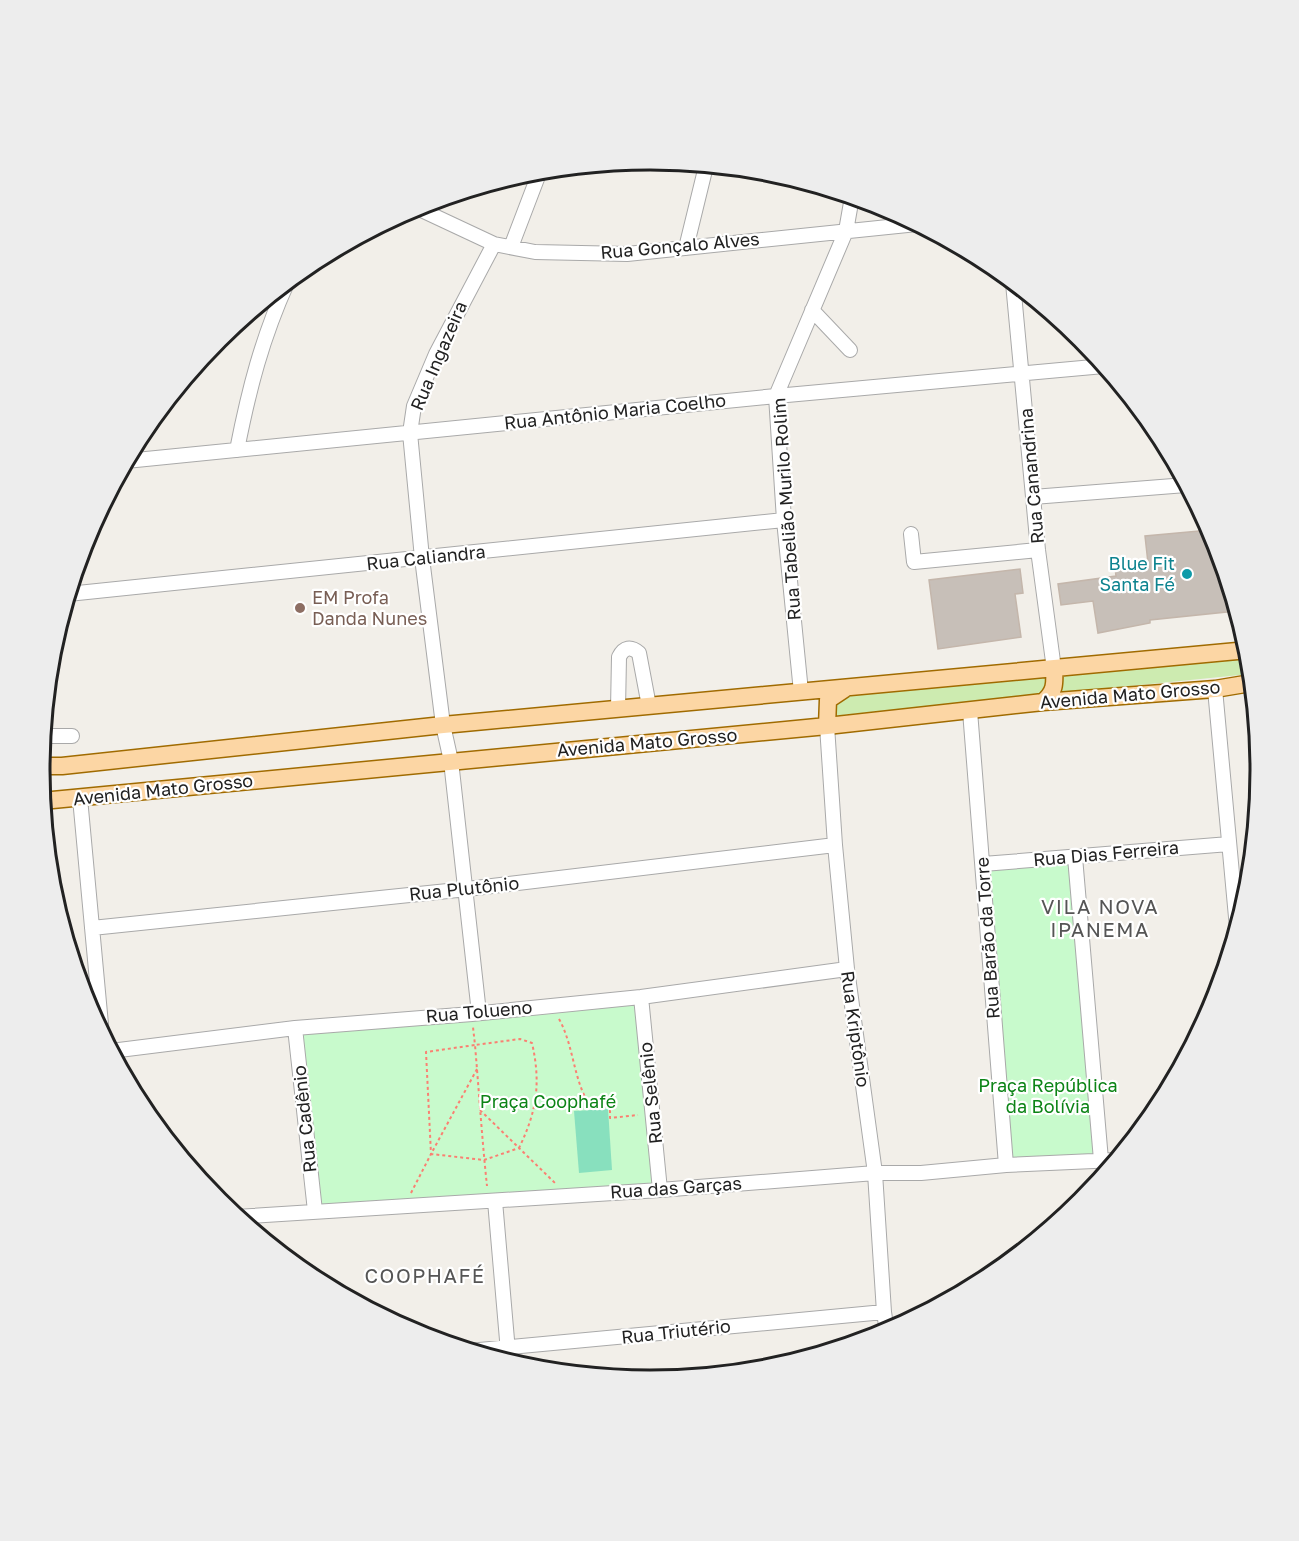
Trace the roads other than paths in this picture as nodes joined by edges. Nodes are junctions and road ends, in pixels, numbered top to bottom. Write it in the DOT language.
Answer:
graph roads {
  1 [pos="705,174"];
  2 [pos="536,181"];
  3 [pos="851,205"];
  4 [pos="428,213"];
  5 [pos="901,226"];
  6 [pos="846,231"];
  7 [pos="494,244"];
  8 [pos="511,247"];
  9 [pos="686,248"];
  10 [pos="1014,293"];
  11 [pos="281,297"];
  12 [pos="812,310"];
  13 [pos="850,350"];
  14 [pos="1094,367"];
  15 [pos="1023,375"];
  16 [pos="776,396"];
  17 [pos="410,433"];
  18 [pos="237,450"];
  19 [pos="136,460"];
  20 [pos="1178,486"];
  21 [pos="1034,497"];
  22 [pos="784,520"];
  23 [pos="911,534"];
  24 [pos="1038,550"];
  25 [pos="422,558"];
  26 [pos="77,593"];
  27 [pos="1238,651"];
  28 [pos="1054,669"];
  29 [pos="1243,684"];
  30 [pos="847,688"];
  31 [pos="1215,689"];
  32 [pos="801,692"];
  33 [pos="1043,702"];
  34 [pos="649,706"];
  35 [pos="618,709"];
  36 [pos="970,711"];
  37 [pos="443,725"];
  38 [pos="827,726"];
  39 [pos="51,736"];
  40 [pos="72,736"];
  41 [pos="451,761"];
  42 [pos="50,766"];
  43 [pos="80,798"];
  44 [pos="51,800"];
  45 [pos="1229,844"];
  46 [pos="835,845"];
  47 [pos="1075,857"];
  48 [pos="983,864"];
  49 [pos="467,889"];
  50 [pos="1235,902"];
  51 [pos="92,928"];
  52 [pos="847,969"];
  53 [pos="641,997"];
  54 [pos="100,1011"];
  55 [pos="476,1013"];
  56 [pos="295,1028"];
  57 [pos="119,1050"];
  58 [pos="1101,1160"];
  59 [pos="1106,1160"];
  60 [pos="1006,1165"];
  61 [pos="874,1173"];
  62 [pos="660,1190"];
  63 [pos="492,1201"];
  64 [pos="315,1211"];
  65 [pos="248,1216"];
  66 [pos="884,1312"];
  67 [pos="886,1322"];
  68 [pos="508,1348"];
  69 [pos="492,1349"];
  70 [pos="508,1353"];
  1 -- 9 [label="street"];
  2 -- 8 [label="street"];
  3 -- 6 [label="street, Rua Tabelião Murilo Rolim"];
  4 -- 7 [label="street, Rua Gonçalo Alves"];
  5 -- 6 [label="street, Rua Gonçalo Alves"];
  6 -- 9 [label="street, Rua Gonçalo Alves"];
  6 -- 12 [label="street, Rua Tabelião Murilo Rolim"];
  7 -- 8 [label="street, Rua Gonçalo Alves"];
  7 -- 17 [label="street, Rua Ingazeira"];
  8 -- 9 [label="street, Rua Gonçalo Alves"];
  10 -- 15 [label="street, Rua Canandrina"];
  11 -- 18 [label="street"];
  12 -- 13 [label="street"];
  12 -- 16 [label="street, Rua Tabelião Murilo Rolim"];
  14 -- 15 [label="street, Rua Antônio Maria Coelho"];
  15 -- 16 [label="street, Rua Antônio Maria Coelho"];
  15 -- 21 [label="street, Rua Canandrina"];
  16 -- 17 [label="street, Rua Antônio Maria Coelho"];
  16 -- 22 [label="street, Rua Tabelião Murilo Rolim"];
  17 -- 18 [label="street, Rua Antônio Maria Coelho"];
  17 -- 25 [label="street, Rua Ingazeira"];
  18 -- 19 [label="street, Rua Antônio Maria Coelho"];
  20 -- 21 [label="street"];
  21 -- 24 [label="street, Rua Canandrina"];
  22 -- 25 [label="street, Rua Caliandra"];
  22 -- 32 [label="street, Rua Tabelião Murilo Rolim"];
  23 -- 24 [label="street"];
  24 -- 28 [label="street, Rua Canandrina"];
  25 -- 26 [label="street, Rua Caliandra"];
  25 -- 37 [label="street, Rua Ingazeira"];
  27 -- 28 [label="main road, Avenida Mato Grosso"];
  28 -- 30 [label="main road, Avenida Mato Grosso"];
  28 -- 33 [label="main road"];
  29 -- 31 [label="main road, Avenida Mato Grosso"];
  30 -- 32 [label="main road, Avenida Mato Grosso"];
  30 -- 38 [label="main road"];
  31 -- 33 [label="main road, Avenida Mato Grosso"];
  31 -- 45 [label="street"];
  32 -- 34 [label="main road, Avenida Mato Grosso"];
  33 -- 36 [label="main road, Avenida Mato Grosso"];
  34 -- 35 [label="main road, Avenida Mato Grosso"];
  34 -- 35 [label="street"];
  35 -- 37 [label="main road, Avenida Mato Grosso"];
  36 -- 38 [label="main road, Avenida Mato Grosso"];
  36 -- 48 [label="street, Rua Barão da Torre"];
  37 -- 41 [label="street, Rua Ingazeira"];
  37 -- 42 [label="main road, Avenida Mato Grosso"];
  38 -- 41 [label="main road, Avenida Mato Grosso"];
  38 -- 46 [label="street, Rua Kriptônio"];
  39 -- 40 [label="street"];
  41 -- 43 [label="main road, Avenida Mato Grosso"];
  41 -- 49 [label="street, Rua Ingazeira"];
  43 -- 44 [label="main road, Avenida Mato Grosso"];
  43 -- 51 [label="street"];
  45 -- 47 [label="street, Rua Dias Ferreira"];
  45 -- 50 [label="street"];
  46 -- 49 [label="street, Rua Plutônio"];
  46 -- 52 [label="street, Rua Kriptônio"];
  47 -- 48 [label="street, Rua Dias Ferreira"];
  47 -- 58 [label="street"];
  48 -- 60 [label="street, Rua Barão da Torre"];
  49 -- 51 [label="street, Rua Plutônio"];
  49 -- 55 [label="street, Rua Ingazeira"];
  51 -- 54 [label="street"];
  52 -- 53 [label="street, Rua Tolueno"];
  52 -- 61 [label="street, Rua Kriptônio"];
  53 -- 55 [label="street, Rua Tolueno"];
  53 -- 62 [label="street, Rua Selênio"];
  55 -- 56 [label="street, Rua Tolueno"];
  56 -- 57 [label="street, Rua Tolueno"];
  56 -- 64 [label="street, Rua Cadênio"];
  58 -- 59 [label="street, Rua das Garças"];
  58 -- 60 [label="street, Rua das Garças"];
  60 -- 61 [label="street, Rua das Garças"];
  61 -- 62 [label="street, Rua das Garças"];
  61 -- 66 [label="street, Rua Kriptônio"];
  62 -- 63 [label="street, Rua das Garças"];
  63 -- 64 [label="street, Rua das Garças"];
  63 -- 68 [label="street"];
  64 -- 65 [label="street, Rua das Garças"];
  66 -- 67 [label="street, Rua Kriptônio"];
  66 -- 68 [label="street, Rua Triutério"];
  68 -- 69 [label="street, Rua Triutério"];
  68 -- 70 [label="street"];
}
